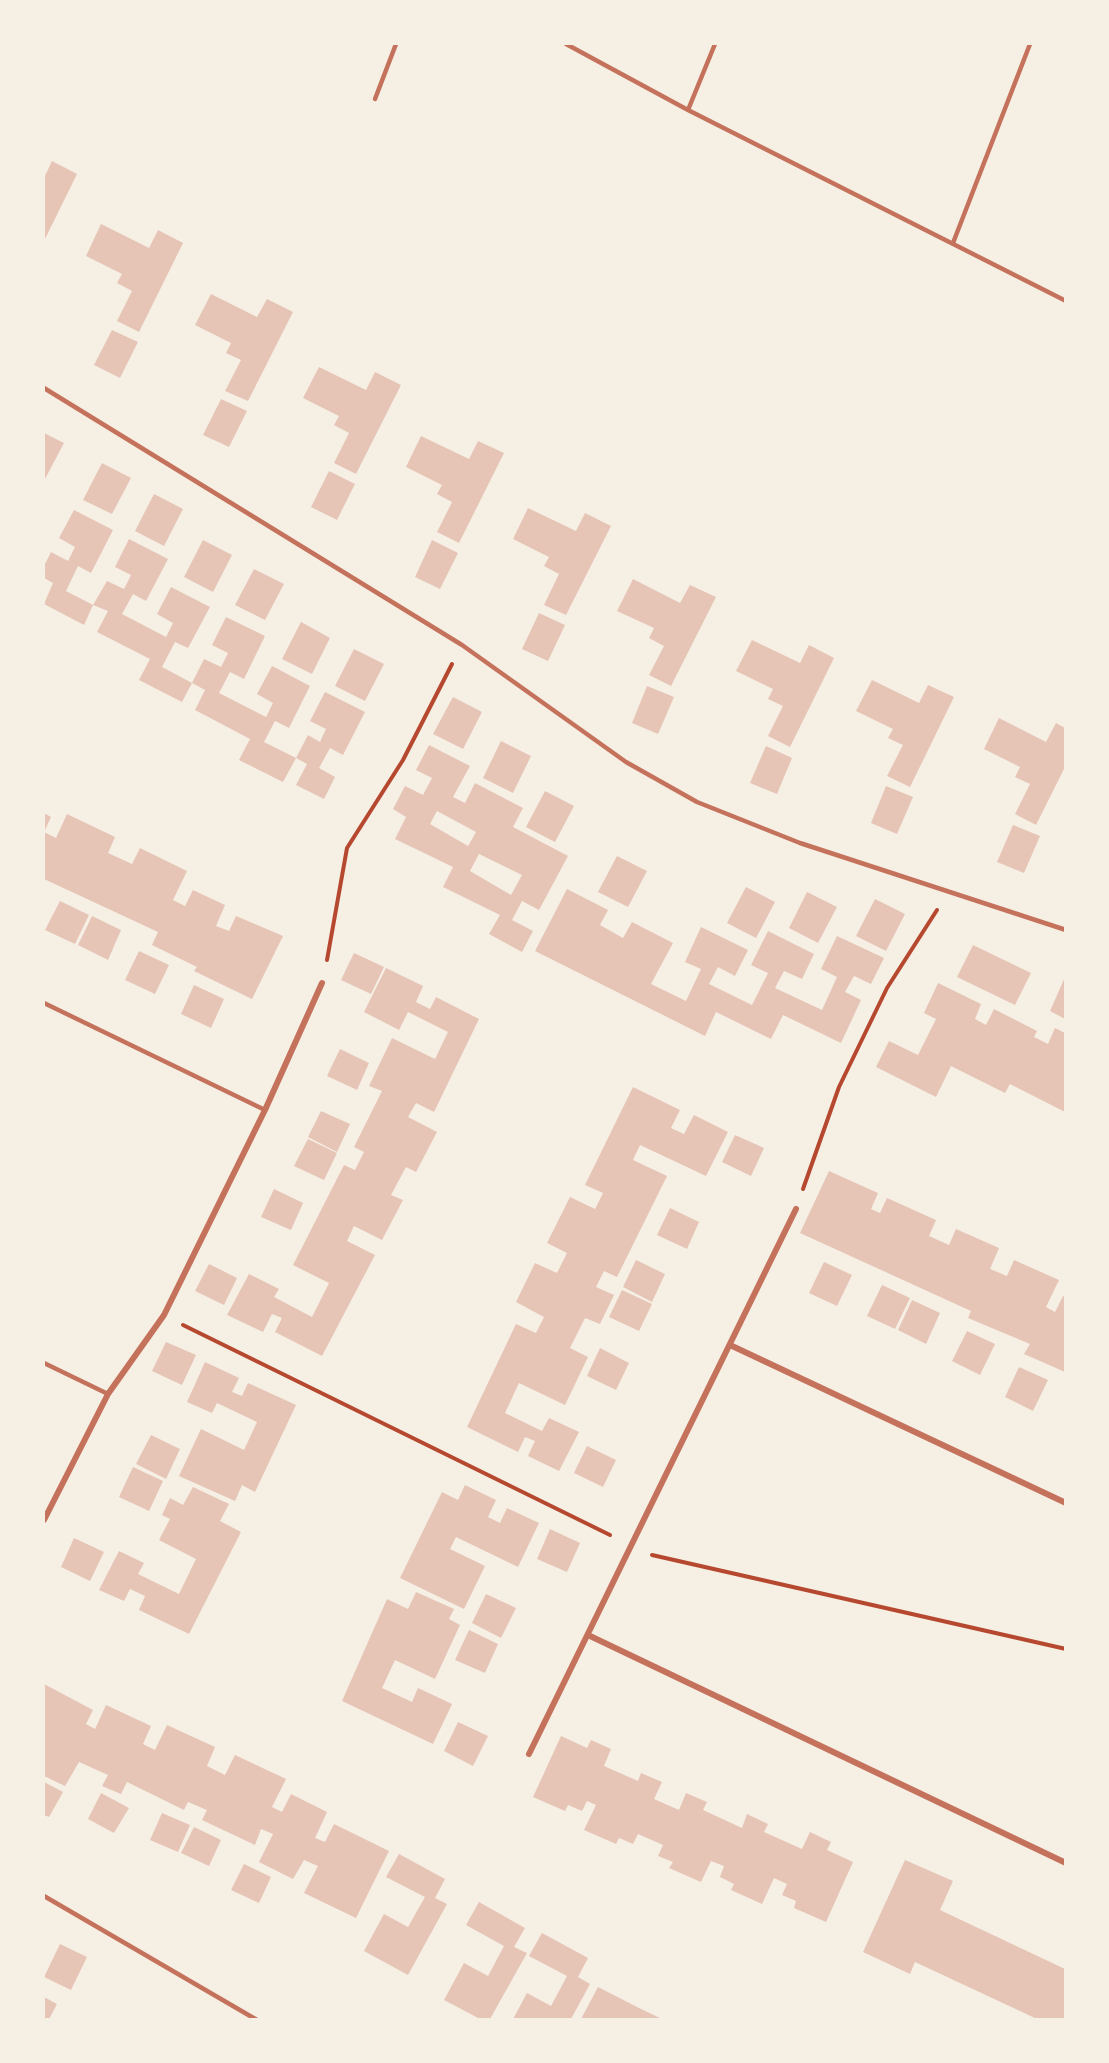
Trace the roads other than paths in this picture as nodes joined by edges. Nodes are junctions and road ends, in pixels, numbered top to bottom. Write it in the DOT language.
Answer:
graph roads {
  1 [pos="396,44"];
  2 [pos="566,44"];
  3 [pos="715,44"];
  4 [pos="1030,44"];
  5 [pos="375,99"];
  6 [pos="688,110"];
  7 [pos="952,243"];
  8 [pos="1065,301"];
  9 [pos="44,388"];
  10 [pos="1065,930"];
  11 [pos="322,983"];
  12 [pos="44,1003"];
  13 [pos="265,1110"];
  14 [pos="796,1209"];
  15 [pos="730,1345"];
  16 [pos="44,1363"];
  17 [pos="108,1394"];
  18 [pos="1065,1503"];
  19 [pos="44,1520"];
  20 [pos="588,1635"];
  21 [pos="530,1754"];
  22 [pos="1065,1863"];
  23 [pos="44,1896"];
  24 [pos="257,2019"];
  1 -- 5 [label="lane"];
  2 -- 6 [label="lane"];
  3 -- 6 [label="lane"];
  4 -- 7 [label="lane"];
  6 -- 7 [label="lane"];
  7 -- 8 [label="lane"];
  9 -- 10 [label="lane"];
  11 -- 13 [label="street"];
  12 -- 13 [label="lane"];
  13 -- 17 [label="street"];
  14 -- 15 [label="street"];
  15 -- 18 [label="street"];
  15 -- 20 [label="street"];
  16 -- 17 [label="lane"];
  17 -- 19 [label="street"];
  20 -- 21 [label="street"];
  20 -- 22 [label="street"];
  23 -- 24 [label="lane"];
}
